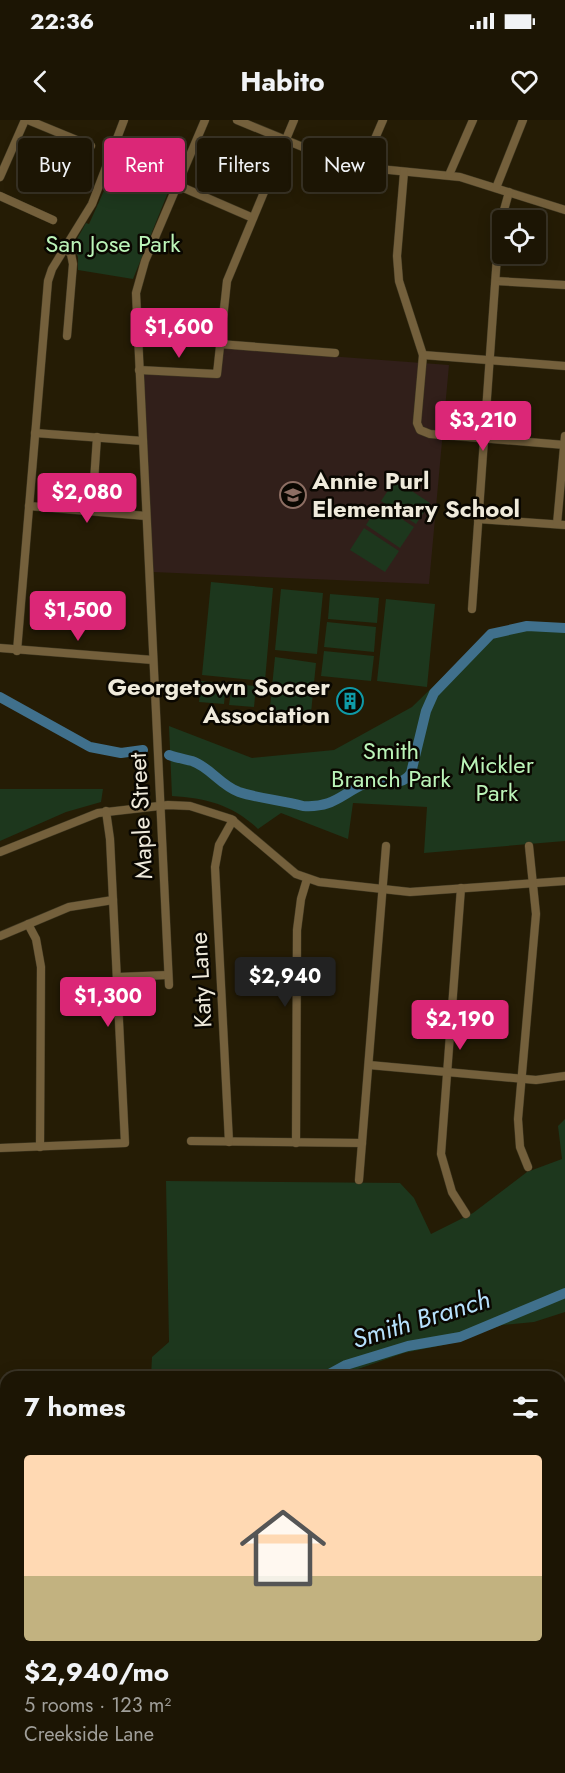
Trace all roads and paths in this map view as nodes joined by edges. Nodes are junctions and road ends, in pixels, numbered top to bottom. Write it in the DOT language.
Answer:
graph roads {
  1 [pos="26,120"];
  2 [pos="124,120"];
  3 [pos="205,120"];
  4 [pos="237,120"];
  5 [pos="294,120"];
  6 [pos="383,120"];
  7 [pos="473,120"];
  8 [pos="524,120"];
  9 [pos="72,138"];
  10 [pos="280,138"];
  11 [pos="286,138"];
  12 [pos="375,138"];
  13 [pos="185,166"];
  14 [pos="386,171"];
  15 [pos="404,172"];
  16 [pos="449,175"];
  17 [pos="0,177"];
  18 [pos="185,188"];
  19 [pos="496,188"];
  20 [pos="174,192"];
  21 [pos="264,192"];
  22 [pos="509,192"];
  23 [pos="0,196"];
  24 [pos="565,210"];
  25 [pos="253,218"];
  26 [pos="53,220"];
  27 [pos="65,248"];
  28 [pos="496,281"];
  29 [pos="565,285"];
  30 [pos="67,336"];
  31 [pos="219,344"];
  32 [pos="334,353"];
  33 [pos="423,355"];
  34 [pos="490,360"];
  35 [pos="565,366"];
  36 [pos="139,370"];
  37 [pos="35,433"];
  38 [pos="565,436"];
  39 [pos="97,437"];
  40 [pos="484,439"];
  41 [pos="143,441"];
  42 [pos="565,445"];
  43 [pos="29,506"];
  44 [pos="92,512"];
  45 [pos="146,516"];
  46 [pos="478,519"];
  47 [pos="561,525"];
  48 [pos="472,609"];
  49 [pos="0,648"];
  50 [pos="17,651"];
  51 [pos="153,660"];
  52 [pos="159,806"];
  53 [pos="106,811"];
  54 [pos="233,820"];
  55 [pos="386,846"];
  56 [pos="529,846"];
  57 [pos="0,852"];
  58 [pos="307,879"];
  59 [pos="565,881"];
  60 [pos="533,884"];
  61 [pos="460,888"];
  62 [pos="383,890"];
  63 [pos="113,900"];
  64 [pos="28,924"];
  65 [pos="0,936"];
  66 [pos="168,975"];
  67 [pos="118,977"];
  68 [pos="169,985"];
  69 [pos="369,1065"];
  70 [pos="446,1071"];
  71 [pos="565,1076"];
  72 [pos="523,1079"];
  73 [pos="191,1142"];
  74 [pos="229,1142"];
  75 [pos="296,1143"];
  76 [pos="362,1143"];
  77 [pos="40,1147"];
  78 [pos="0,1148"];
  79 [pos="528,1167"];
  80 [pos="359,1180"];
  81 [pos="466,1214"];
  1 -- 9 [label="street"];
  1 -- 17 [label="street"];
  2 -- 27 [label="street"];
  3 -- 13 [label="street, Maple Street"];
  4 -- 10 [label="street"];
  5 -- 11 [label="street"];
  6 -- 12 [label="street"];
  7 -- 16 [label="street"];
  8 -- 19 [label="street"];
  14 -- 15 [label="street"];
  15 -- 16 [label="street"];
  15 -- 33 [label="street"];
  16 -- 19 [label="street"];
  18 -- 25 [label="street"];
  19 -- 22 [label="street"];
  20 -- 36 [label="street, Maple Street"];
  21 -- 25 [label="street"];
  22 -- 24 [label="street"];
  22 -- 28 [label="street"];
  23 -- 26 [label="street"];
  25 -- 31 [label="street"];
  27 -- 30 [label="street"];
  27 -- 37 [label="street"];
  28 -- 29 [label="street"];
  28 -- 34 [label="street"];
  31 -- 32 [label="street"];
  31 -- 36 [label="street"];
  33 -- 34 [label="street"];
  33 -- 40 [label="street"];
  34 -- 35 [label="street"];
  34 -- 40 [label="street"];
  36 -- 41 [label="street, Maple Street"];
  37 -- 39 [label="street"];
  37 -- 43 [label="street"];
  38 -- 42 [label="street"];
  39 -- 41 [label="street"];
  39 -- 44 [label="street"];
  40 -- 42 [label="street"];
  40 -- 46 [label="street"];
  41 -- 45 [label="street, Maple Street"];
  42 -- 47 [label="street"];
  43 -- 44 [label="street"];
  43 -- 50 [label="street"];
  44 -- 45 [label="street"];
  45 -- 51 [label="street, Maple Street"];
  46 -- 47 [label="street"];
  46 -- 48 [label="street"];
  49 -- 50 [label="street"];
  50 -- 51 [label="street"];
  51 -- 52 [label="street, Maple Street"];
  52 -- 53 [label="street"];
  52 -- 54 [label="street"];
  52 -- 66 [label="street, Maple Street"];
  53 -- 57 [label="street"];
  53 -- 63 [label="street"];
  54 -- 58 [label="street"];
  54 -- 74 [label="street, Katy Lane"];
  55 -- 62 [label="street"];
  56 -- 60 [label="street"];
  58 -- 62 [label="street"];
  58 -- 75 [label="street"];
  59 -- 60 [label="street"];
  60 -- 61 [label="street"];
  60 -- 72 [label="street"];
  61 -- 62 [label="street"];
  61 -- 70 [label="street"];
  62 -- 69 [label="street"];
  63 -- 64 [label="street"];
  63 -- 67 [label="street"];
  64 -- 65 [label="street"];
  64 -- 77 [label="street"];
  66 -- 67 [label="street"];
  66 -- 68 [label="street, Maple Street"];
  67 -- 77 [label="street"];
  69 -- 70 [label="street"];
  69 -- 76 [label="street"];
  70 -- 72 [label="street"];
  70 -- 81 [label="street"];
  71 -- 72 [label="street"];
  72 -- 79 [label="street"];
  73 -- 74 [label="street"];
  74 -- 75 [label="street"];
  75 -- 76 [label="street"];
  76 -- 80 [label="street"];
  77 -- 78 [label="street"];
}
